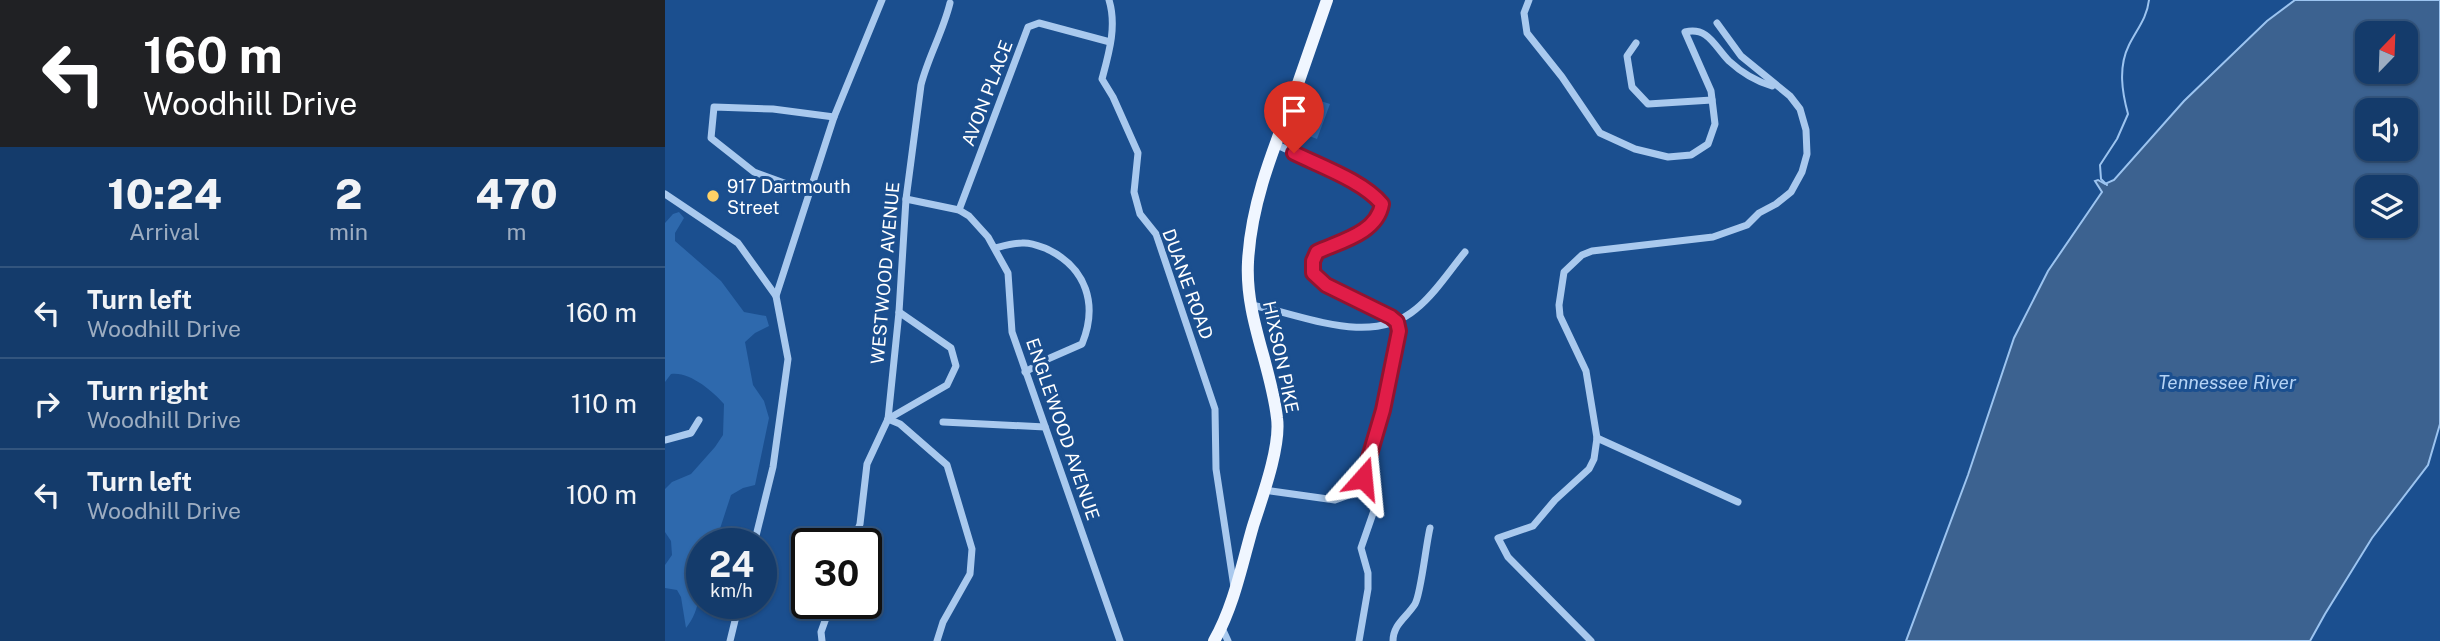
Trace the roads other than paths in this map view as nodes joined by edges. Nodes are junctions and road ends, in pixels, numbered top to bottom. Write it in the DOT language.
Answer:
graph roads {
  1 [pos="882,0"];
  2 [pos="1108,0"];
  3 [pos="1327,0"];
  4 [pos="1529,0"];
  5 [pos="950,3"];
  6 [pos="1717,23"];
  7 [pos="1110,42"];
  8 [pos="1636,43"];
  9 [pos="1779,88"];
  10 [pos="1712,100"];
  11 [pos="835,117"];
  12 [pos="1275,144"];
  13 [pos="809,192"];
  14 [pos="665,194"];
  15 [pos="907,199"];
  16 [pos="959,210"];
  17 [pos="995,248"];
  18 [pos="1465,251"];
  19 [pos="776,296"];
  20 [pos="1250,305"];
  21 [pos="899,312"];
  22 [pos="1397,322"];
  23 [pos="1025,372"];
  24 [pos="888,419"];
  25 [pos="699,420"];
  26 [pos="943,422"];
  27 [pos="1045,427"];
  28 [pos="1597,438"];
  29 [pos="665,440"];
  30 [pos="1363,478"];
  31 [pos="1264,490"];
  32 [pos="1738,502"];
  33 [pos="758,528"];
  34 [pos="858,528"];
  35 [pos="1430,528"];
  36 [pos="1234,590"];
  37 [pos="735,619"];
  38 [pos="826,619"];
  39 [pos="1222,628"];
  40 [pos="730,641"];
  41 [pos="822,641"];
  42 [pos="937,641"];
  43 [pos="1120,641"];
  44 [pos="1214,641"];
  45 [pos="1228,641"];
  46 [pos="1359,641"];
  47 [pos="1393,641"];
  48 [pos="1591,641"];
  1 -- 11 [label="street"];
  2 -- 7 [label="street, DUANE ROAD"];
  3 -- 12 [label="main road, HIXSON PIKE"];
  4 -- 10 [label="street"];
  5 -- 15 [label="street, WESTWOOD AVENUE"];
  6 -- 9 [label="street"];
  7 -- 16 [label="street, AVON PLACE"];
  7 -- 36 [label="street, DUANE ROAD"];
  8 -- 10 [label="street"];
  9 -- 10 [label="street"];
  9 -- 28 [label="street"];
  11 -- 13 [label="street"];
  11 -- 13 [label="street"];
  12 -- 20 [label="main road, HIXSON PIKE"];
  12 -- 22 [label="street"];
  13 -- 19 [label="street"];
  14 -- 19 [label="street"];
  15 -- 16 [label="street"];
  15 -- 21 [label="street, WESTWOOD AVENUE"];
  16 -- 17 [label="street, ENGLEWOOD AVENUE"];
  17 -- 23 [label="street, ENGLEWOOD AVENUE"];
  17 -- 23 [label="street"];
  18 -- 22 [label="street"];
  19 -- 33 [label="street"];
  20 -- 22 [label="street"];
  20 -- 31 [label="main road, HIXSON PIKE"];
  21 -- 24 [label="street, WESTWOOD AVENUE"];
  21 -- 24 [label="street"];
  22 -- 30 [label="street"];
  23 -- 27 [label="street, ENGLEWOOD AVENUE"];
  24 -- 34 [label="street, WESTWOOD AVENUE"];
  24 -- 42 [label="street"];
  25 -- 29 [label="street"];
  26 -- 27 [label="street"];
  27 -- 43 [label="street, ENGLEWOOD AVENUE"];
  28 -- 32 [label="street"];
  28 -- 48 [label="street"];
  30 -- 31 [label="street"];
  30 -- 46 [label="street"];
  31 -- 36 [label="main road, HIXSON PIKE"];
  35 -- 47 [label="street"];
  36 -- 39 [label="main road, HIXSON PIKE"];
  37 -- 40 [label="street"];
  38 -- 41 [label="street"];
  39 -- 44 [label="main road, HIXSON PIKE"];
  39 -- 45 [label="street"];
}
